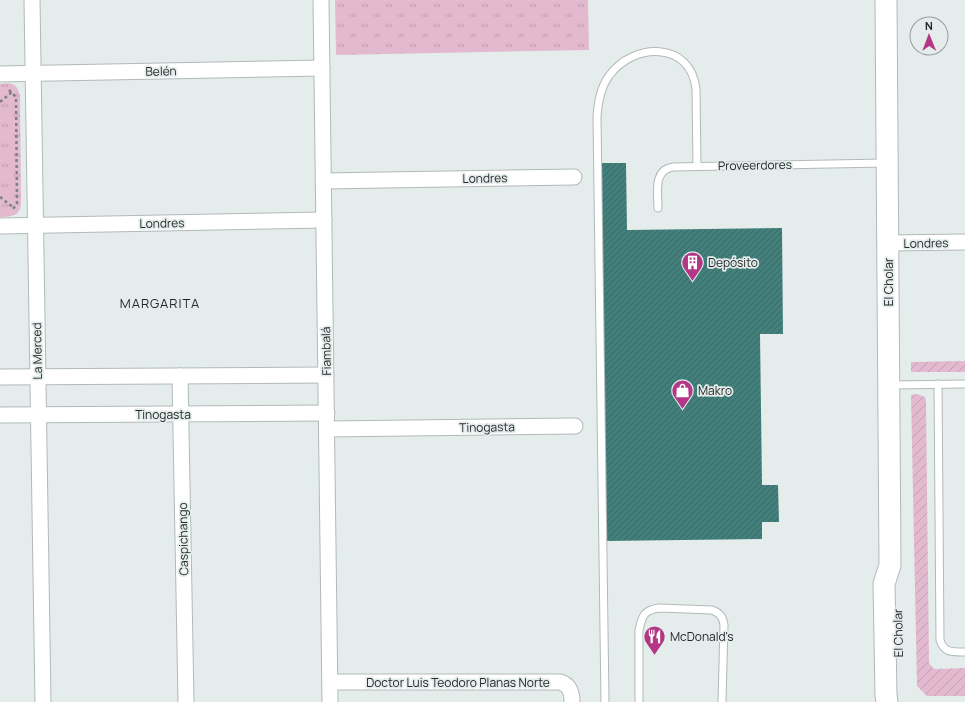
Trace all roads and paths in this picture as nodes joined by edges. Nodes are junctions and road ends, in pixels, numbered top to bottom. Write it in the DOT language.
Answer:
graph roads {
  1 [pos="32,0"];
  2 [pos="321,0"];
  3 [pos="886,0"];
  4 [pos="322,68"];
  5 [pos="33,73"];
  6 [pos="0,74"];
  7 [pos="4,89"];
  8 [pos="12,92"];
  9 [pos="0,102"];
  10 [pos="887,162"];
  11 [pos="697,166"];
  12 [pos="574,177"];
  13 [pos="323,181"];
  14 [pos="0,197"];
  15 [pos="14,208"];
  16 [pos="658,208"];
  17 [pos="6,211"];
  18 [pos="324,220"];
  19 [pos="35,225"];
  20 [pos="0,226"];
  21 [pos="965,242"];
  22 [pos="888,243"];
  23 [pos="326,375"];
  24 [pos="180,376"];
  25 [pos="38,377"];
  26 [pos="0,378"];
  27 [pos="938,384"];
  28 [pos="965,384"];
  29 [pos="888,385"];
  30 [pos="327,413"];
  31 [pos="181,414"];
  32 [pos="0,415"];
  33 [pos="38,415"];
  34 [pos="575,426"];
  35 [pos="327,430"];
  36 [pos="890,565"];
  37 [pos="965,652"];
  38 [pos="330,682"];
  39 [pos="43,702"];
  40 [pos="186,702"];
  41 [pos="330,702"];
  42 [pos="572,702"];
  43 [pos="605,702"];
  44 [pos="639,702"];
  45 [pos="722,702"];
  46 [pos="887,702"];
  47 [pos="898,702"];
  1 -- 5 [label="street, La Merced"];
  2 -- 4 [label="street, Fiambalá"];
  3 -- 10 [label="main road, El Cholar"];
  4 -- 5 [label="street, Belén"];
  4 -- 13 [label="street, Fiambalá"];
  5 -- 6 [label="street, Belén"];
  5 -- 19 [label="street, La Merced"];
  7 -- 8 [label="path"];
  8 -- 9 [label="path"];
  8 -- 15 [label="path"];
  10 -- 11 [label="lane, Proveerdores"];
  10 -- 22 [label="main road, El Cholar"];
  11 -- 16 [label="lane, Proveerdores"];
  11 -- 43 [label="lane"];
  12 -- 13 [label="street, Londres"];
  13 -- 18 [label="street, Fiambalá"];
  14 -- 15 [label="path"];
  15 -- 17 [label="path"];
  18 -- 19 [label="street, Londres"];
  18 -- 23 [label="street, Fiambalá"];
  19 -- 20 [label="street, Londres"];
  19 -- 25 [label="street, La Merced"];
  21 -- 22 [label="street, Londres"];
  22 -- 29 [label="main road, El Cholar"];
  23 -- 24 [label="street"];
  23 -- 30 [label="street, Fiambalá"];
  24 -- 25 [label="street"];
  24 -- 31 [label="street, Caspichango"];
  25 -- 26 [label="street"];
  25 -- 33 [label="street, La Merced"];
  27 -- 28 [label="lane"];
  27 -- 29 [label="lane"];
  27 -- 37 [label="lane"];
  29 -- 36 [label="main road, El Cholar"];
  30 -- 31 [label="street, Tinogasta"];
  30 -- 35 [label="street, Fiambalá"];
  31 -- 33 [label="street, Tinogasta"];
  31 -- 40 [label="street, Caspichango"];
  32 -- 33 [label="street, Tinogasta"];
  33 -- 39 [label="street, La Merced"];
  34 -- 35 [label="street, Tinogasta"];
  35 -- 38 [label="street, Fiambalá"];
  36 -- 46 [label="main road, El Cholar"];
  36 -- 47 [label="main road, El Cholar"];
  38 -- 41 [label="street, Fiambalá"];
  38 -- 42 [label="street, Doctor Luis Teodoro Planas Norte"];
  44 -- 45 [label="lane"];
}
